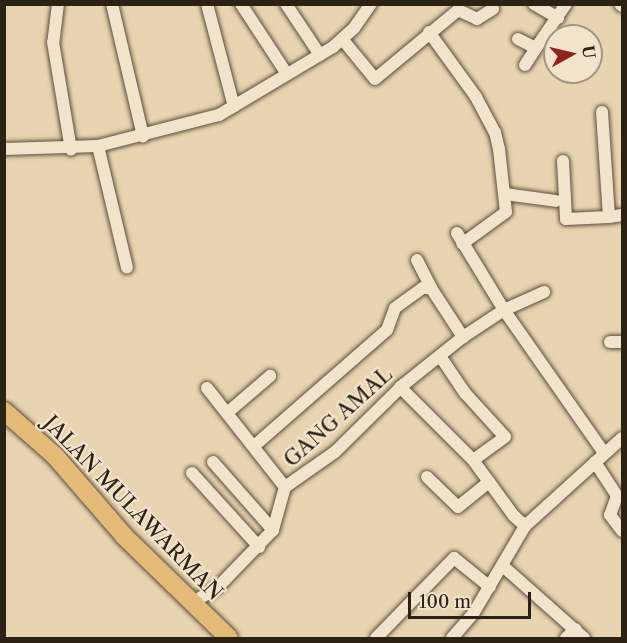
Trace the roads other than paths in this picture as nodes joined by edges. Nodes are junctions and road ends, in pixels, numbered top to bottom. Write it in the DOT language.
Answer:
graph roads {
  1 [pos="58,4"];
  2 [pos="112,4"];
  3 [pos="207,4"];
  4 [pos="241,4"];
  5 [pos="286,4"];
  6 [pos="371,4"];
  7 [pos="534,4"];
  8 [pos="566,4"];
  9 [pos="493,9"];
  10 [pos="558,18"];
  11 [pos="429,32"];
  12 [pos="518,39"];
  13 [pos="342,40"];
  14 [pos="536,48"];
  15 [pos="320,55"];
  16 [pos="525,65"];
  17 [pos="287,74"];
  18 [pos="234,107"];
  19 [pos="602,112"];
  20 [pos="143,136"];
  21 [pos="98,146"];
  22 [pos="4,149"];
  23 [pos="71,149"];
  24 [pos="563,161"];
  25 [pos="505,195"];
  26 [pos="556,201"];
  27 [pos="622,215"];
  28 [pos="609,217"];
  29 [pos="417,260"];
  30 [pos="127,268"];
  31 [pos="431,288"];
  32 [pos="544,292"];
  33 [pos="504,310"];
  34 [pos="463,337"];
  35 [pos="440,356"];
  36 [pos="270,376"];
  37 [pos="400,387"];
  38 [pos="207,388"];
  39 [pos="4,411"];
  40 [pos="227,413"];
  41 [pos="622,438"];
  42 [pos="254,446"];
  43 [pos="599,458"];
  44 [pos="473,460"];
  45 [pos="213,462"];
  46 [pos="192,473"];
  47 [pos="426,477"];
  48 [pos="489,482"];
  49 [pos="285,487"];
  50 [pos="525,526"];
  51 [pos="273,530"];
  52 [pos="622,531"];
  53 [pos="259,547"];
  54 [pos="504,567"];
  55 [pos="168,570"];
  56 [pos="490,587"];
  57 [pos="200,598"];
  58 [pos="213,621"];
  59 [pos="580,634"];
  60 [pos="229,639"];
  61 [pos="376,639"];
  62 [pos="452,639"];
  63 [pos="566,639"];
  1 -- 23 [label="street"];
  2 -- 20 [label="street"];
  3 -- 18 [label="street"];
  4 -- 17 [label="street"];
  5 -- 15 [label="street"];
  6 -- 13 [label="street"];
  7 -- 10 [label="street"];
  8 -- 10 [label="street"];
  9 -- 11 [label="street"];
  10 -- 14 [label="street"];
  11 -- 13 [label="street"];
  11 -- 25 [label="street"];
  12 -- 14 [label="street"];
  13 -- 15 [label="street"];
  14 -- 16 [label="street"];
  15 -- 17 [label="street"];
  17 -- 18 [label="street"];
  18 -- 20 [label="street"];
  19 -- 28 [label="street"];
  20 -- 21 [label="street"];
  21 -- 23 [label="street"];
  21 -- 30 [label="street"];
  22 -- 23 [label="street"];
  24 -- 28 [label="street"];
  25 -- 26 [label="street"];
  25 -- 33 [label="street"];
  27 -- 28 [label="street"];
  29 -- 31 [label="street"];
  31 -- 34 [label="street"];
  31 -- 42 [label="street"];
  32 -- 33 [label="street, GANG AMAL"];
  33 -- 34 [label="street, GANG AMAL"];
  33 -- 43 [label="street"];
  34 -- 35 [label="street, GANG AMAL"];
  35 -- 37 [label="street, GANG AMAL"];
  35 -- 44 [label="street"];
  36 -- 40 [label="street"];
  37 -- 44 [label="street"];
  37 -- 49 [label="street, GANG AMAL"];
  38 -- 40 [label="street"];
  39 -- 55 [label="highway, JALAN MULAWARMAN"];
  40 -- 42 [label="street"];
  41 -- 43 [label="street"];
  42 -- 49 [label="street"];
  43 -- 50 [label="street"];
  43 -- 52 [label="street"];
  44 -- 48 [label="street"];
  45 -- 51 [label="street"];
  46 -- 53 [label="street"];
  47 -- 48 [label="street"];
  48 -- 50 [label="street"];
  49 -- 51 [label="street, GANG AMAL"];
  50 -- 54 [label="street"];
  51 -- 53 [label="street, GANG AMAL"];
  53 -- 57 [label="street, GANG AMAL"];
  54 -- 56 [label="street"];
  54 -- 59 [label="street"];
  55 -- 57 [label="highway"];
  55 -- 58 [label="highway, JALAN MULAWARMAN"];
  56 -- 61 [label="street"];
  56 -- 62 [label="street"];
  57 -- 58 [label="highway"];
  58 -- 60 [label="highway, JALAN MULAWARMAN"];
  59 -- 63 [label="street"];
}
